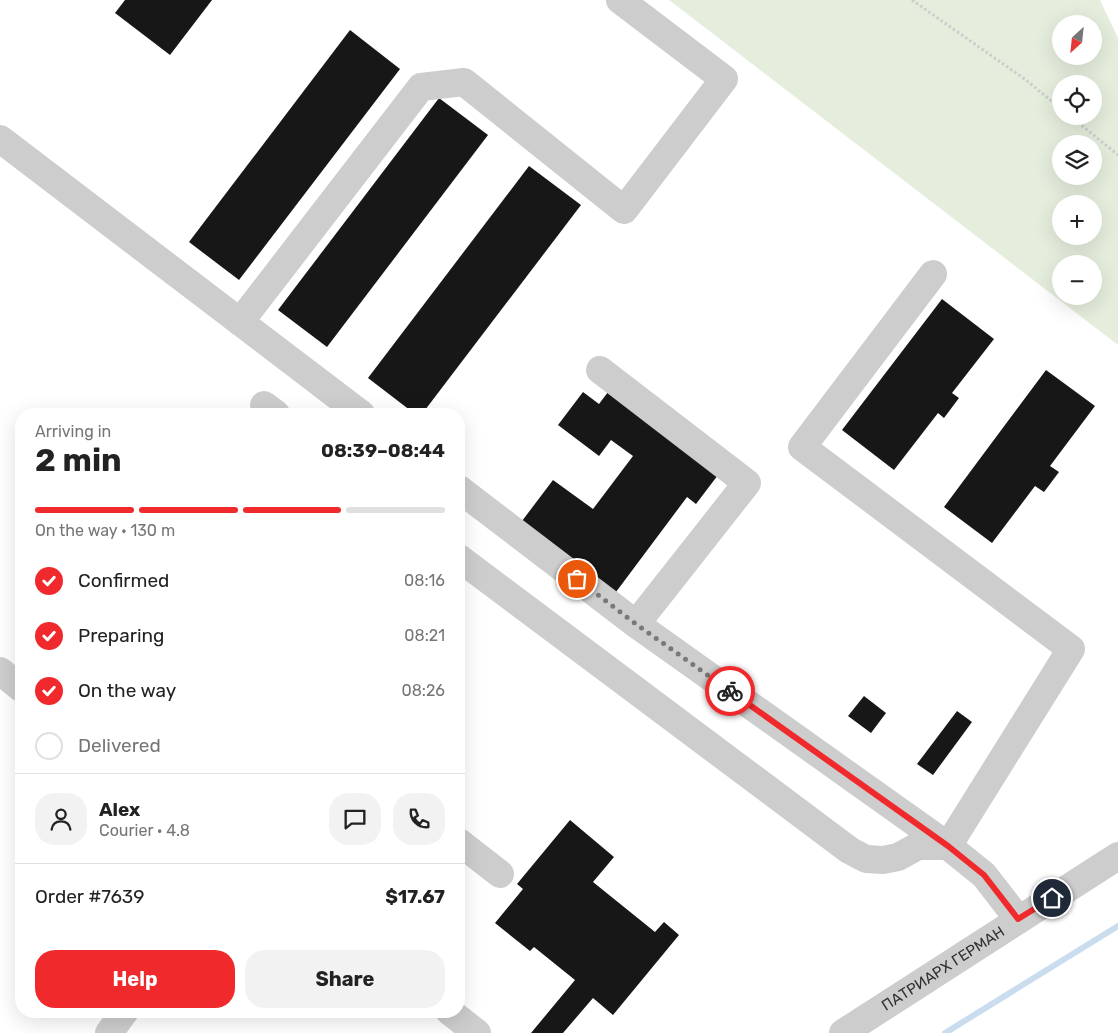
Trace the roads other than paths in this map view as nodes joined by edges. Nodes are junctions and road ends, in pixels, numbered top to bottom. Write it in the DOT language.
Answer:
graph roads {
  1 [pos="620,0"];
  2 [pos="0,139"];
  3 [pos="932,274"];
  4 [pos="240,322"];
  5 [pos="600,370"];
  6 [pos="352,408"];
  7 [pos="465,494"];
  8 [pos="465,567"];
  9 [pos="636,624"];
  10 [pos="0,671"];
  11 [pos="15,683"];
  12 [pos="948,846"];
  13 [pos="465,847"];
  14 [pos="1118,856"];
  15 [pos="500,874"];
  16 [pos="1018,919"];
  17 [pos="120,1018"];
  18 [pos="457,1018"];
  19 [pos="109,1033"];
  20 [pos="477,1033"];
  21 [pos="843,1033"];
  1 -- 4 [label="street"];
  2 -- 4 [label="street"];
  3 -- 12 [label="street"];
  4 -- 6 [label="street"];
  5 -- 9 [label="street"];
  7 -- 9 [label="street"];
  8 -- 12 [label="street"];
  9 -- 12 [label="street"];
  10 -- 11 [label="street"];
  12 -- 16 [label="street"];
  13 -- 15 [label="street"];
  14 -- 16 [label="street, ПАТРИАРХ ГЕРМАН"];
  16 -- 21 [label="street, ПАТРИАРХ ГЕРМАН"];
  17 -- 19 [label="street"];
  18 -- 20 [label="street"];
}
